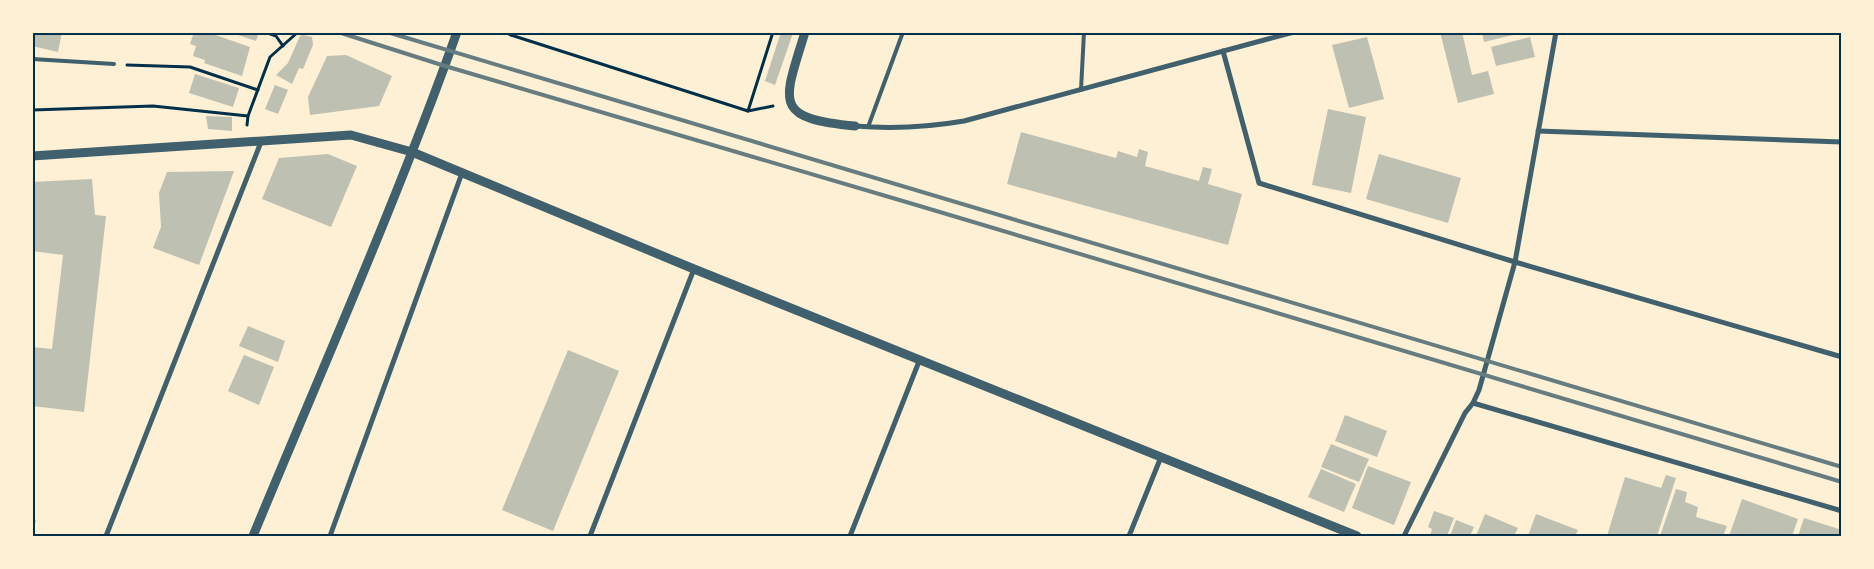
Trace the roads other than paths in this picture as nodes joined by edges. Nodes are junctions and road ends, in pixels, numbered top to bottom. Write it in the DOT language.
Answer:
graph roads {
  1 [pos="457,32"];
  2 [pos="805,32"];
  3 [pos="903,32"];
  4 [pos="1084,32"];
  5 [pos="1294,32"];
  6 [pos="1556,32"];
  7 [pos="1223,51"];
  8 [pos="32,59"];
  9 [pos="114,64"];
  10 [pos="1081,90"];
  11 [pos="855,126"];
  12 [pos="868,127"];
  13 [pos="1538,131"];
  14 [pos="261,142"];
  15 [pos="1842,142"];
  16 [pos="412,152"];
  17 [pos="32,156"];
  18 [pos="462,173"];
  19 [pos="1515,262"];
  20 [pos="694,269"];
  21 [pos="1842,357"];
  22 [pos="920,360"];
  23 [pos="1473,402"];
  24 [pos="1162,456"];
  25 [pos="1842,511"];
  26 [pos="106,536"];
  27 [pos="253,536"];
  28 [pos="330,536"];
  29 [pos="590,536"];
  30 [pos="850,536"];
  31 [pos="1129,536"];
  32 [pos="1358,536"];
  33 [pos="1404,536"];
  1 -- 16 [label="street"];
  2 -- 11 [label="street"];
  3 -- 12 [label="lane"];
  4 -- 10 [label="lane"];
  5 -- 7 [label="street"];
  6 -- 13 [label="street"];
  7 -- 10 [label="street"];
  7 -- 19 [label="street"];
  8 -- 9 [label="lane"];
  10 -- 12 [label="street"];
  11 -- 12 [label="street"];
  13 -- 15 [label="street"];
  13 -- 19 [label="street"];
  14 -- 16 [label="street"];
  14 -- 17 [label="street"];
  14 -- 26 [label="street"];
  16 -- 18 [label="street"];
  16 -- 27 [label="street"];
  18 -- 20 [label="street"];
  18 -- 28 [label="street"];
  19 -- 21 [label="street"];
  19 -- 23 [label="street"];
  20 -- 22 [label="street"];
  20 -- 29 [label="street"];
  22 -- 24 [label="street"];
  22 -- 30 [label="street"];
  23 -- 25 [label="street"];
  23 -- 33 [label="street"];
  24 -- 31 [label="street"];
  24 -- 32 [label="street"];
}
